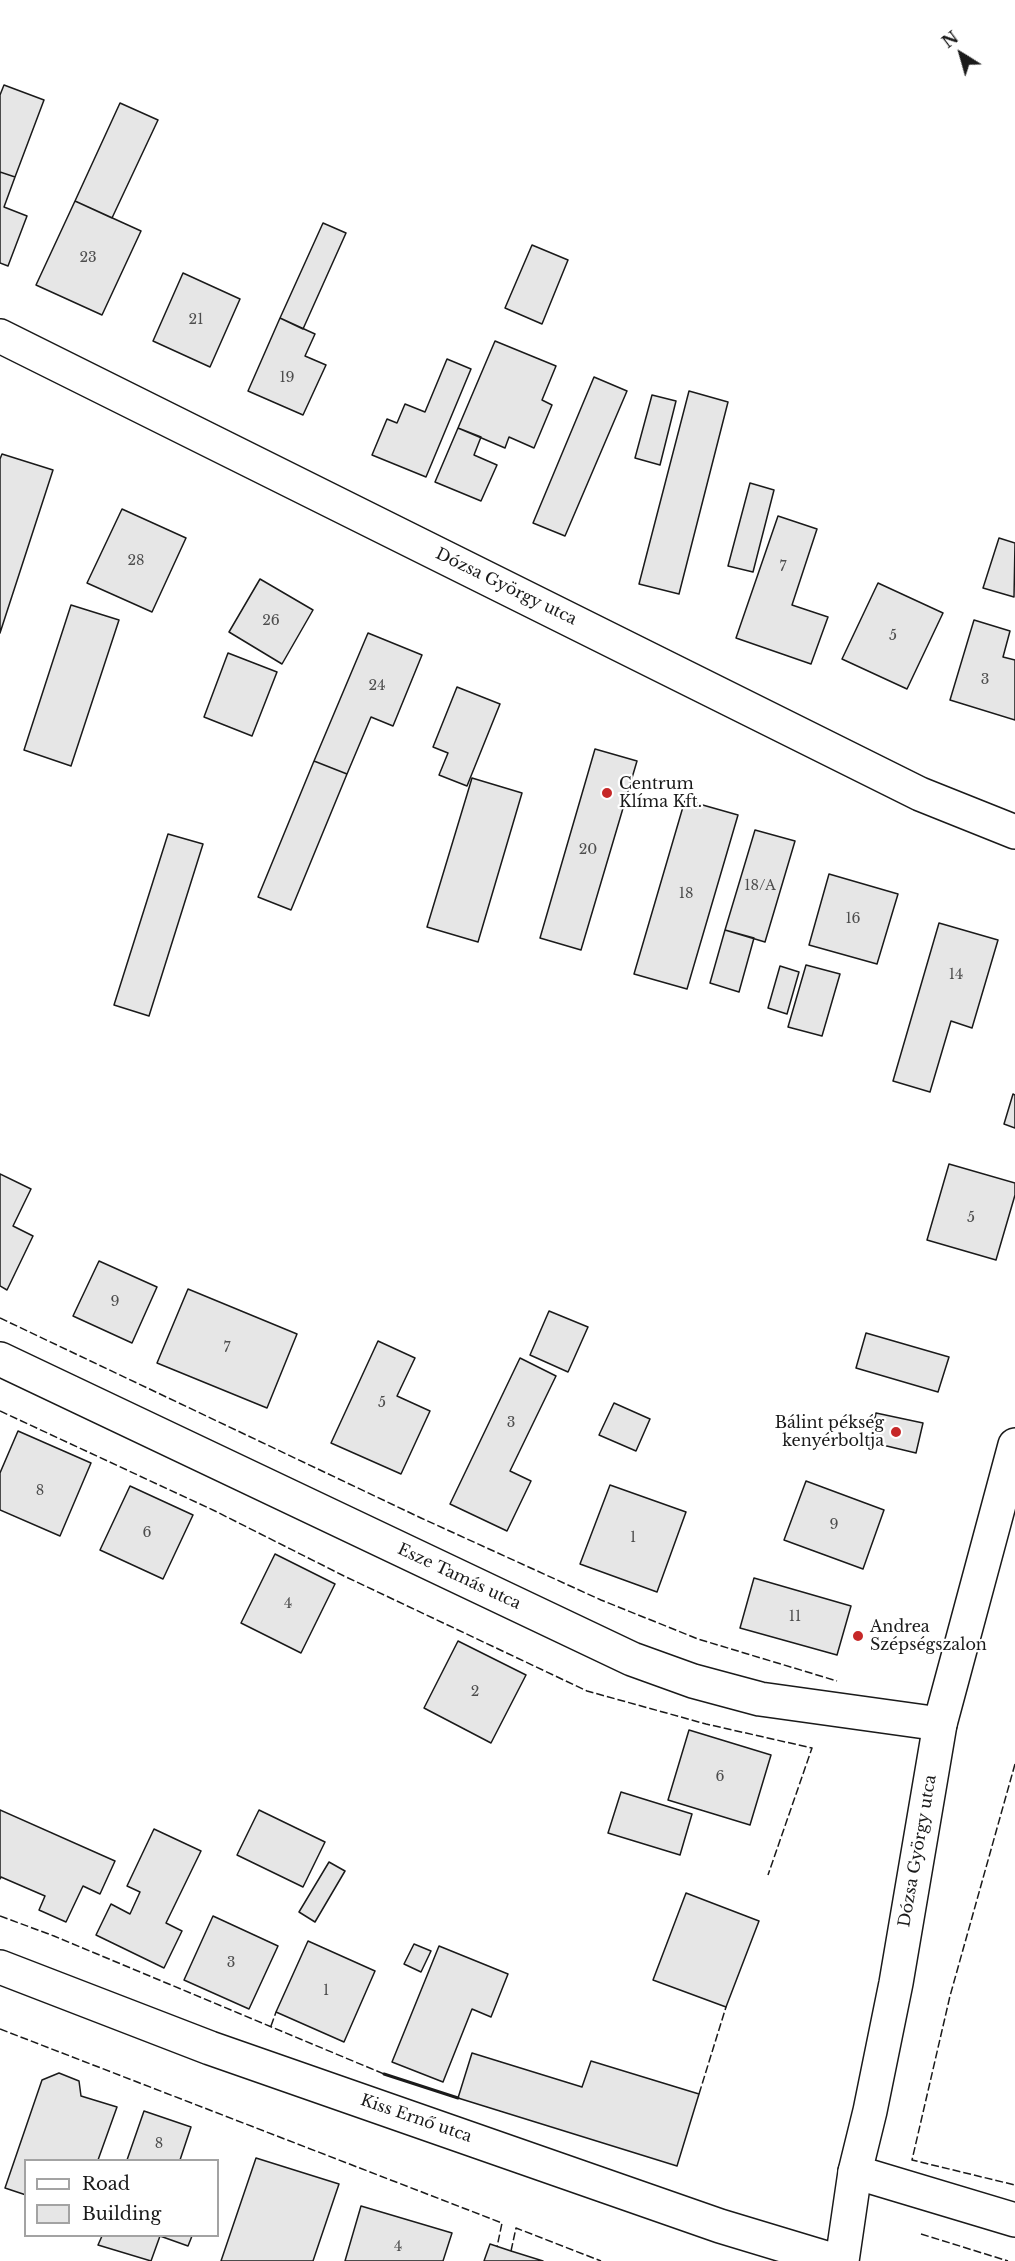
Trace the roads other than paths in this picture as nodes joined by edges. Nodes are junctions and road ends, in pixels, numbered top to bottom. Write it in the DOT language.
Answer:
graph roads {
  1 [pos="0,336"];
  2 [pos="1015,832"];
  3 [pos="0,1359"];
  4 [pos="1015,1445"];
  5 [pos="940,1724"];
  6 [pos="0,1967"];
  7 [pos="855,2172"];
  8 [pos="1015,2220"];
  9 [pos="836,2261"];
  10 [pos="842,2261"];
  1 -- 2 [label="street, Dózsa György utca"];
  3 -- 5 [label="street, Esze Tamás utca"];
  4 -- 5 [label="street, Dózsa György utca"];
  5 -- 7 [label="street, Dózsa György utca"];
  6 -- 9 [label="street, Kiss Ernő utca"];
  7 -- 8 [label="street"];
  7 -- 10 [label="street, Dózsa György utca"];
}
